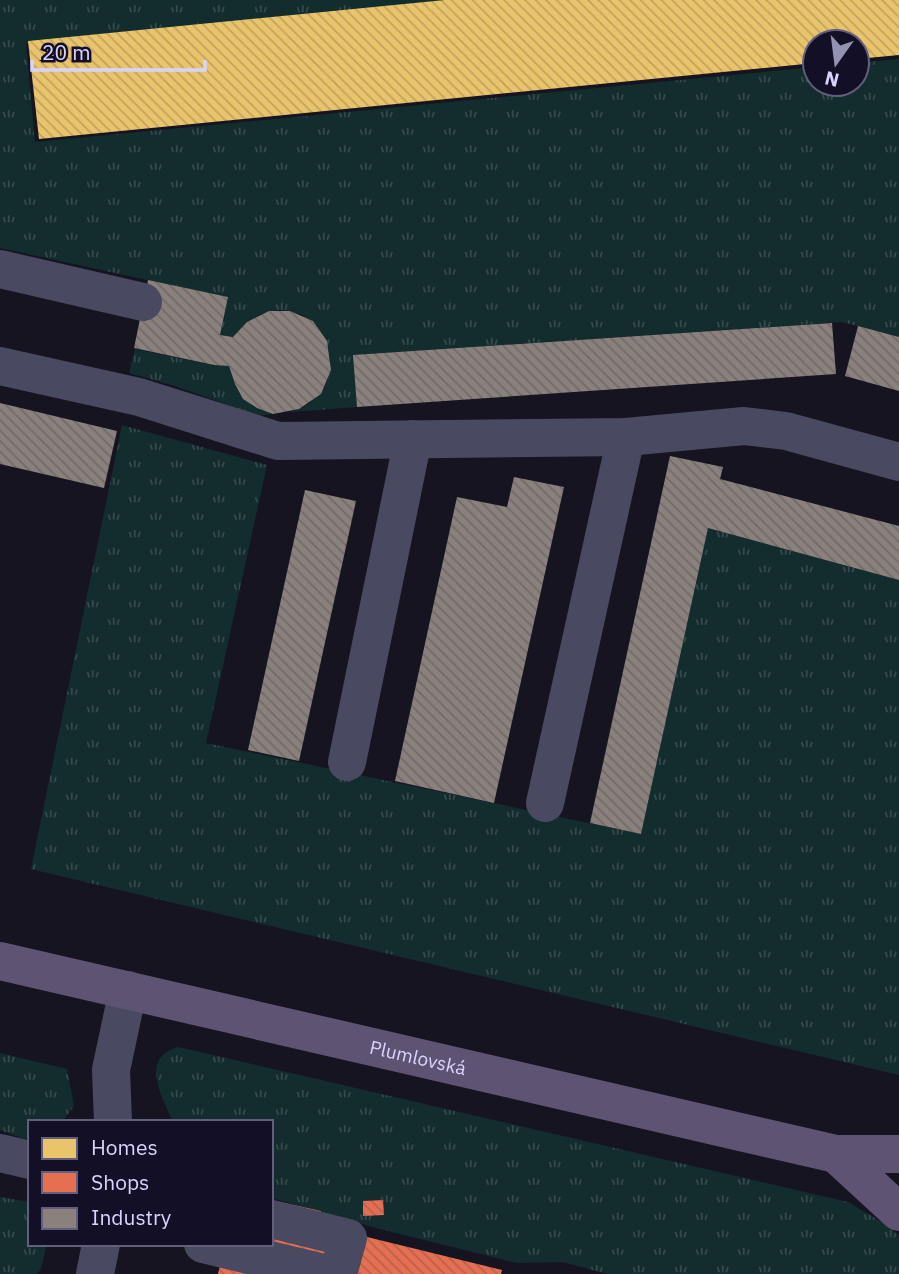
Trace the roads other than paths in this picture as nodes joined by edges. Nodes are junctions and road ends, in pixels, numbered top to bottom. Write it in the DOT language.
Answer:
graph roads {
  1 [pos="0,269"];
  2 [pos="143,302"];
  3 [pos="0,366"];
  4 [pos="626,437"];
  5 [pos="413,439"];
  6 [pos="899,462"];
  7 [pos="347,762"];
  8 [pos="545,803"];
  9 [pos="0,961"];
  10 [pos="128,990"];
  11 [pos="113,1120"];
  12 [pos="0,1153"];
  13 [pos="836,1154"];
  14 [pos="899,1154"];
  15 [pos="28,1160"];
  16 [pos="899,1212"];
  17 [pos="273,1219"];
  18 [pos="101,1246"];
  19 [pos="211,1246"];
  20 [pos="94,1274"];
  21 [pos="328,1274"];
  22 [pos="338,1274"];
  1 -- 2 [label="lane"];
  3 -- 5 [label="lane"];
  4 -- 5 [label="lane"];
  4 -- 6 [label="lane"];
  4 -- 8 [label="lane"];
  5 -- 7 [label="lane"];
  9 -- 10 [label="main road, Plumlovská"];
  10 -- 11 [label="lane"];
  10 -- 13 [label="main road, Plumlovská"];
  12 -- 15 [label="lane"];
  13 -- 14 [label="main road, Plumlovská"];
  13 -- 16 [label="main road"];
  17 -- 22 [label="lane"];
  18 -- 20 [label="lane"];
  19 -- 21 [label="lane"];
}
